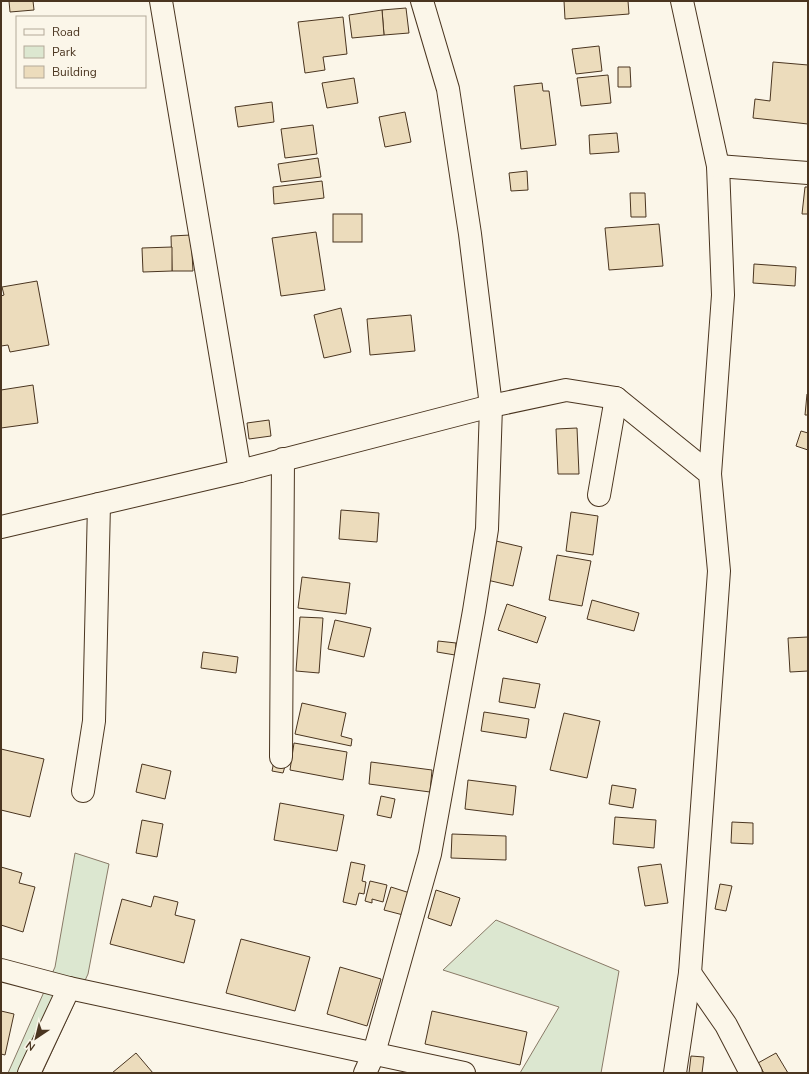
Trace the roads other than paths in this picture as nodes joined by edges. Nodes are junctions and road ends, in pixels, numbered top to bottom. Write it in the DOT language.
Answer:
graph roads {
  1 [pos="161,1"];
  2 [pos="422,1"];
  3 [pos="682,1"];
  4 [pos="718,166"];
  5 [pos="808,173"];
  6 [pos="616,398"];
  7 [pos="491,406"];
  8 [pos="283,460"];
  9 [pos="240,471"];
  10 [pos="710,474"];
  11 [pos="599,495"];
  12 [pos="99,504"];
  13 [pos="1,527"];
  14 [pos="281,757"];
  15 [pos="84,791"];
  16 [pos="1,970"];
  17 [pos="690,973"];
  18 [pos="69,988"];
  19 [pos="374,1053"];
  20 [pos="29,1073"];
  21 [pos="365,1073"];
  22 [pos="464,1073"];
  23 [pos="675,1073"];
  24 [pos="751,1073"];
  1 -- 9 [label="street"];
  2 -- 7 [label="street"];
  3 -- 4 [label="street"];
  4 -- 5 [label="street"];
  4 -- 10 [label="street"];
  6 -- 7 [label="street"];
  6 -- 10 [label="street"];
  6 -- 11 [label="street"];
  7 -- 8 [label="street"];
  7 -- 19 [label="street"];
  8 -- 9 [label="street"];
  8 -- 14 [label="street"];
  9 -- 12 [label="street"];
  10 -- 17 [label="street"];
  12 -- 13 [label="street"];
  12 -- 15 [label="street"];
  16 -- 18 [label="street"];
  17 -- 23 [label="street"];
  17 -- 24 [label="street"];
  18 -- 19 [label="street"];
  18 -- 20 [label="street"];
  19 -- 21 [label="street"];
  19 -- 22 [label="street"];
}
